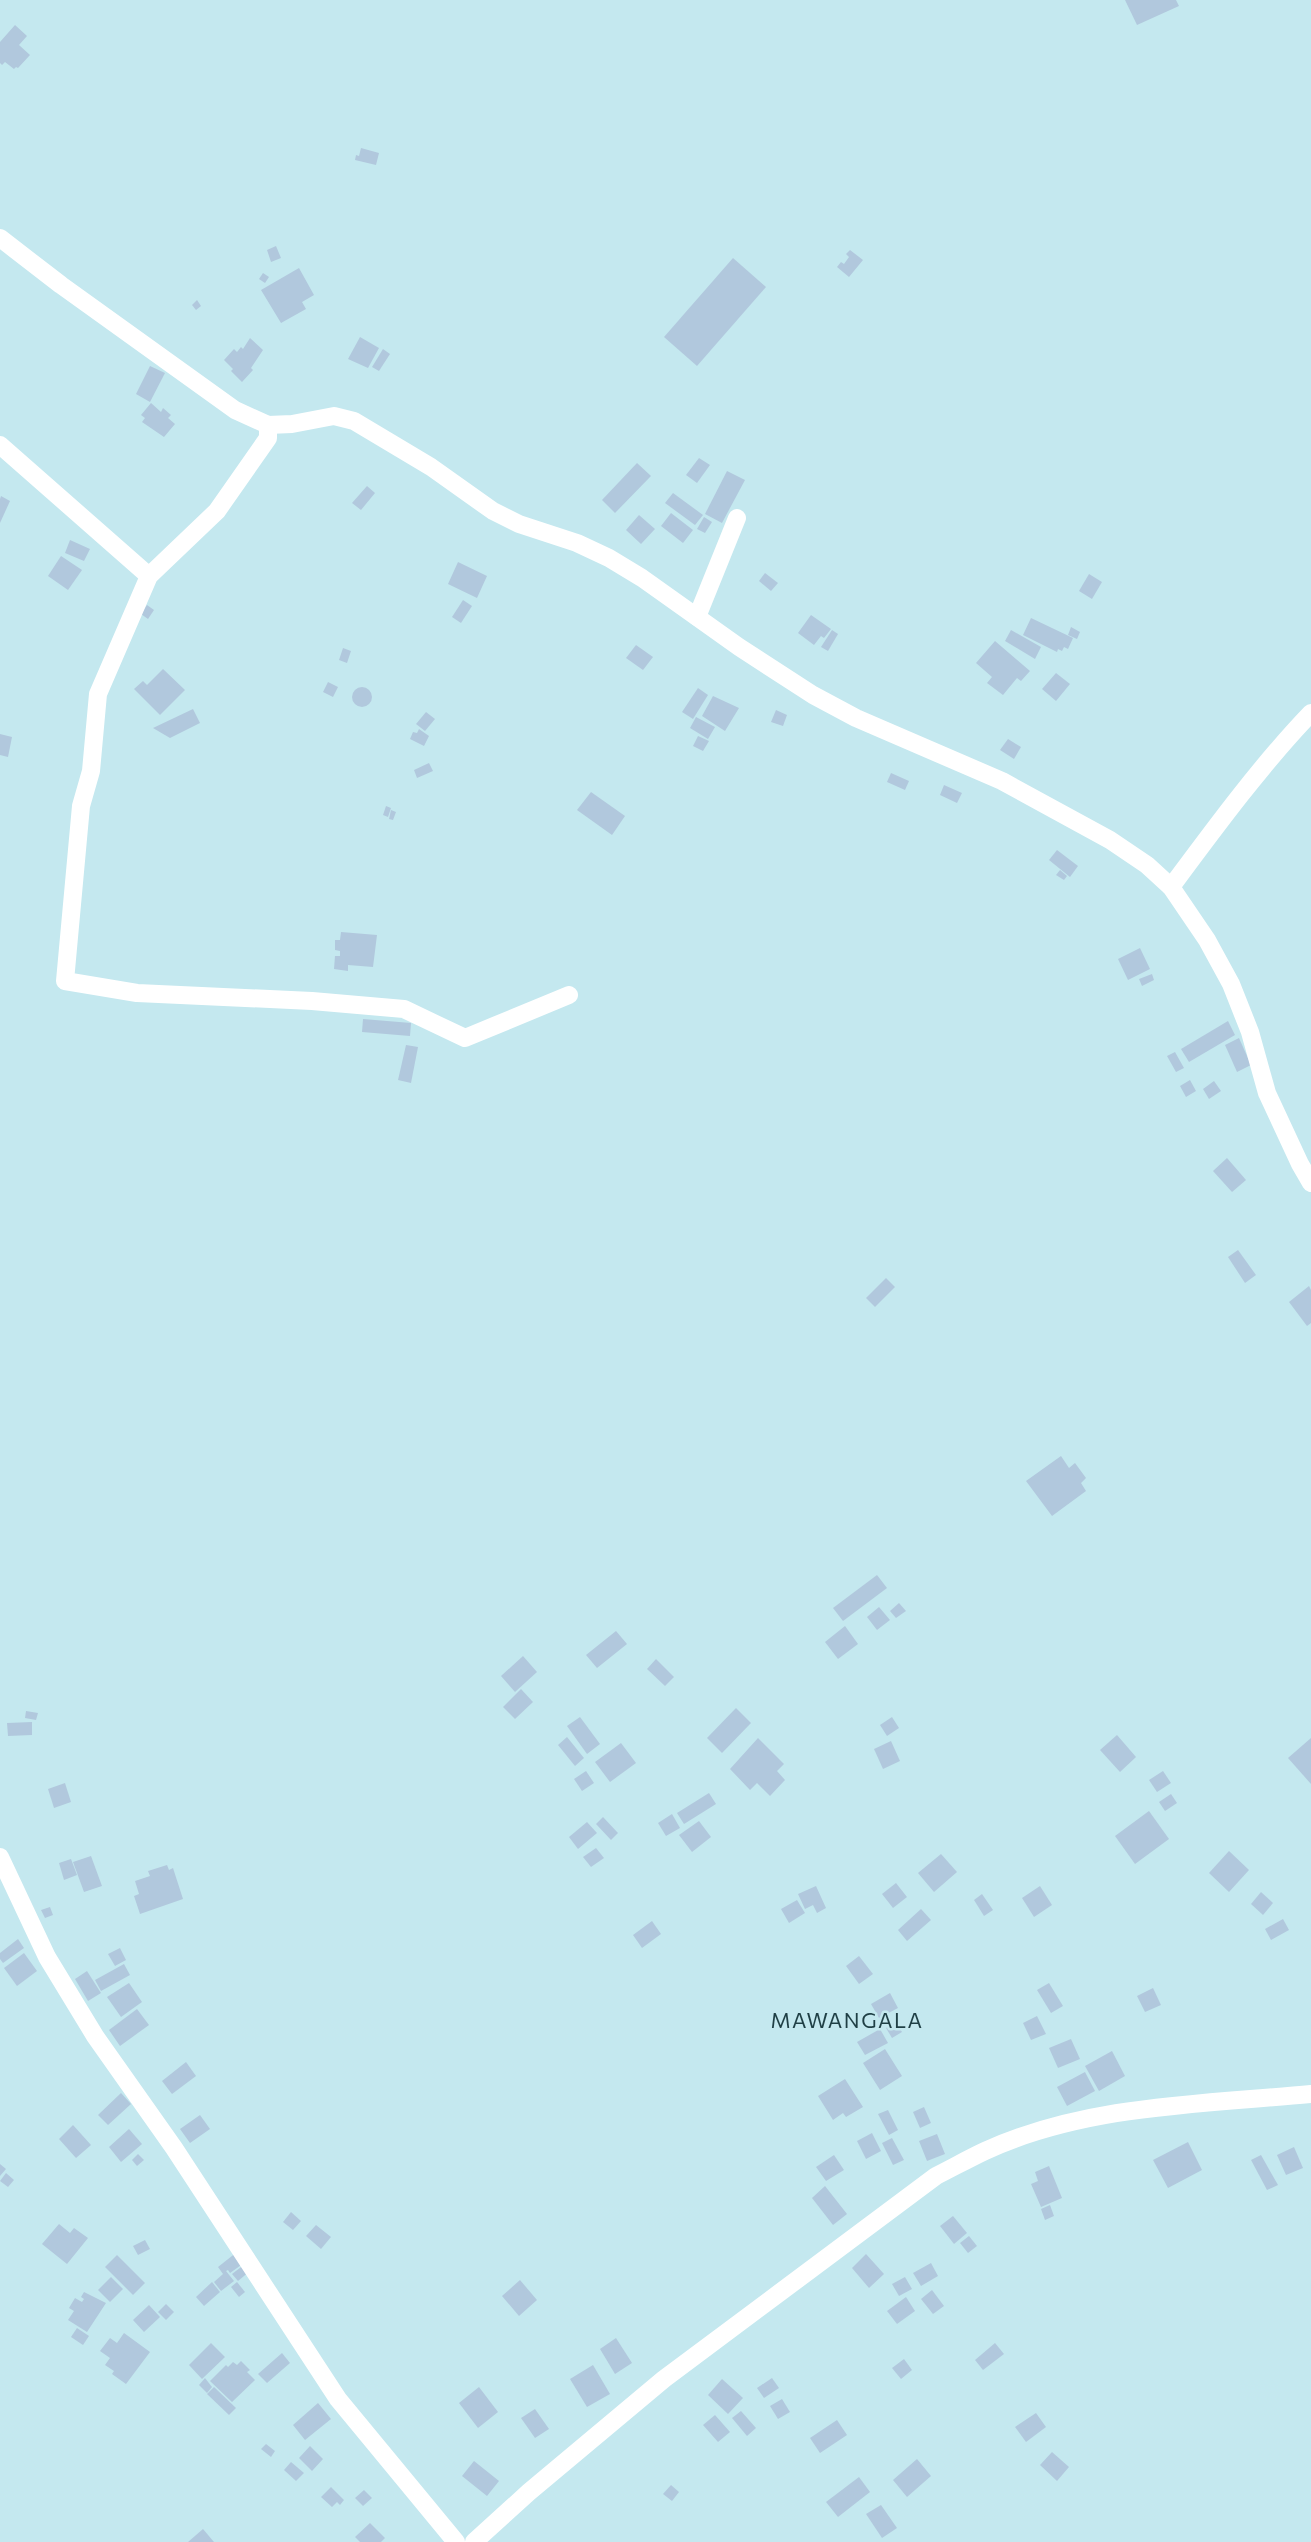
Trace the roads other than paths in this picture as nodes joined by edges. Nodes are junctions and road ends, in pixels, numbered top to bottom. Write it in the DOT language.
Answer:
graph roads {
  1 [pos="0,238"];
  2 [pos="268,425"];
  3 [pos="0,445"];
  4 [pos="737,518"];
  5 [pos="149,576"];
  6 [pos="697,617"];
  7 [pos="1311,713"];
  8 [pos="1171,887"];
  9 [pos="569,995"];
  10 [pos="1311,1183"];
  11 [pos="0,1857"];
  12 [pos="1311,2094"];
  13 [pos="456,2542"];
  14 [pos="474,2542"];
  1 -- 2 [label="street"];
  2 -- 5 [label="street"];
  2 -- 6 [label="street"];
  3 -- 5 [label="street"];
  4 -- 6 [label="street"];
  5 -- 9 [label="street"];
  6 -- 8 [label="street"];
  7 -- 8 [label="street"];
  8 -- 10 [label="street"];
  11 -- 13 [label="street"];
  12 -- 14 [label="street"];
}
